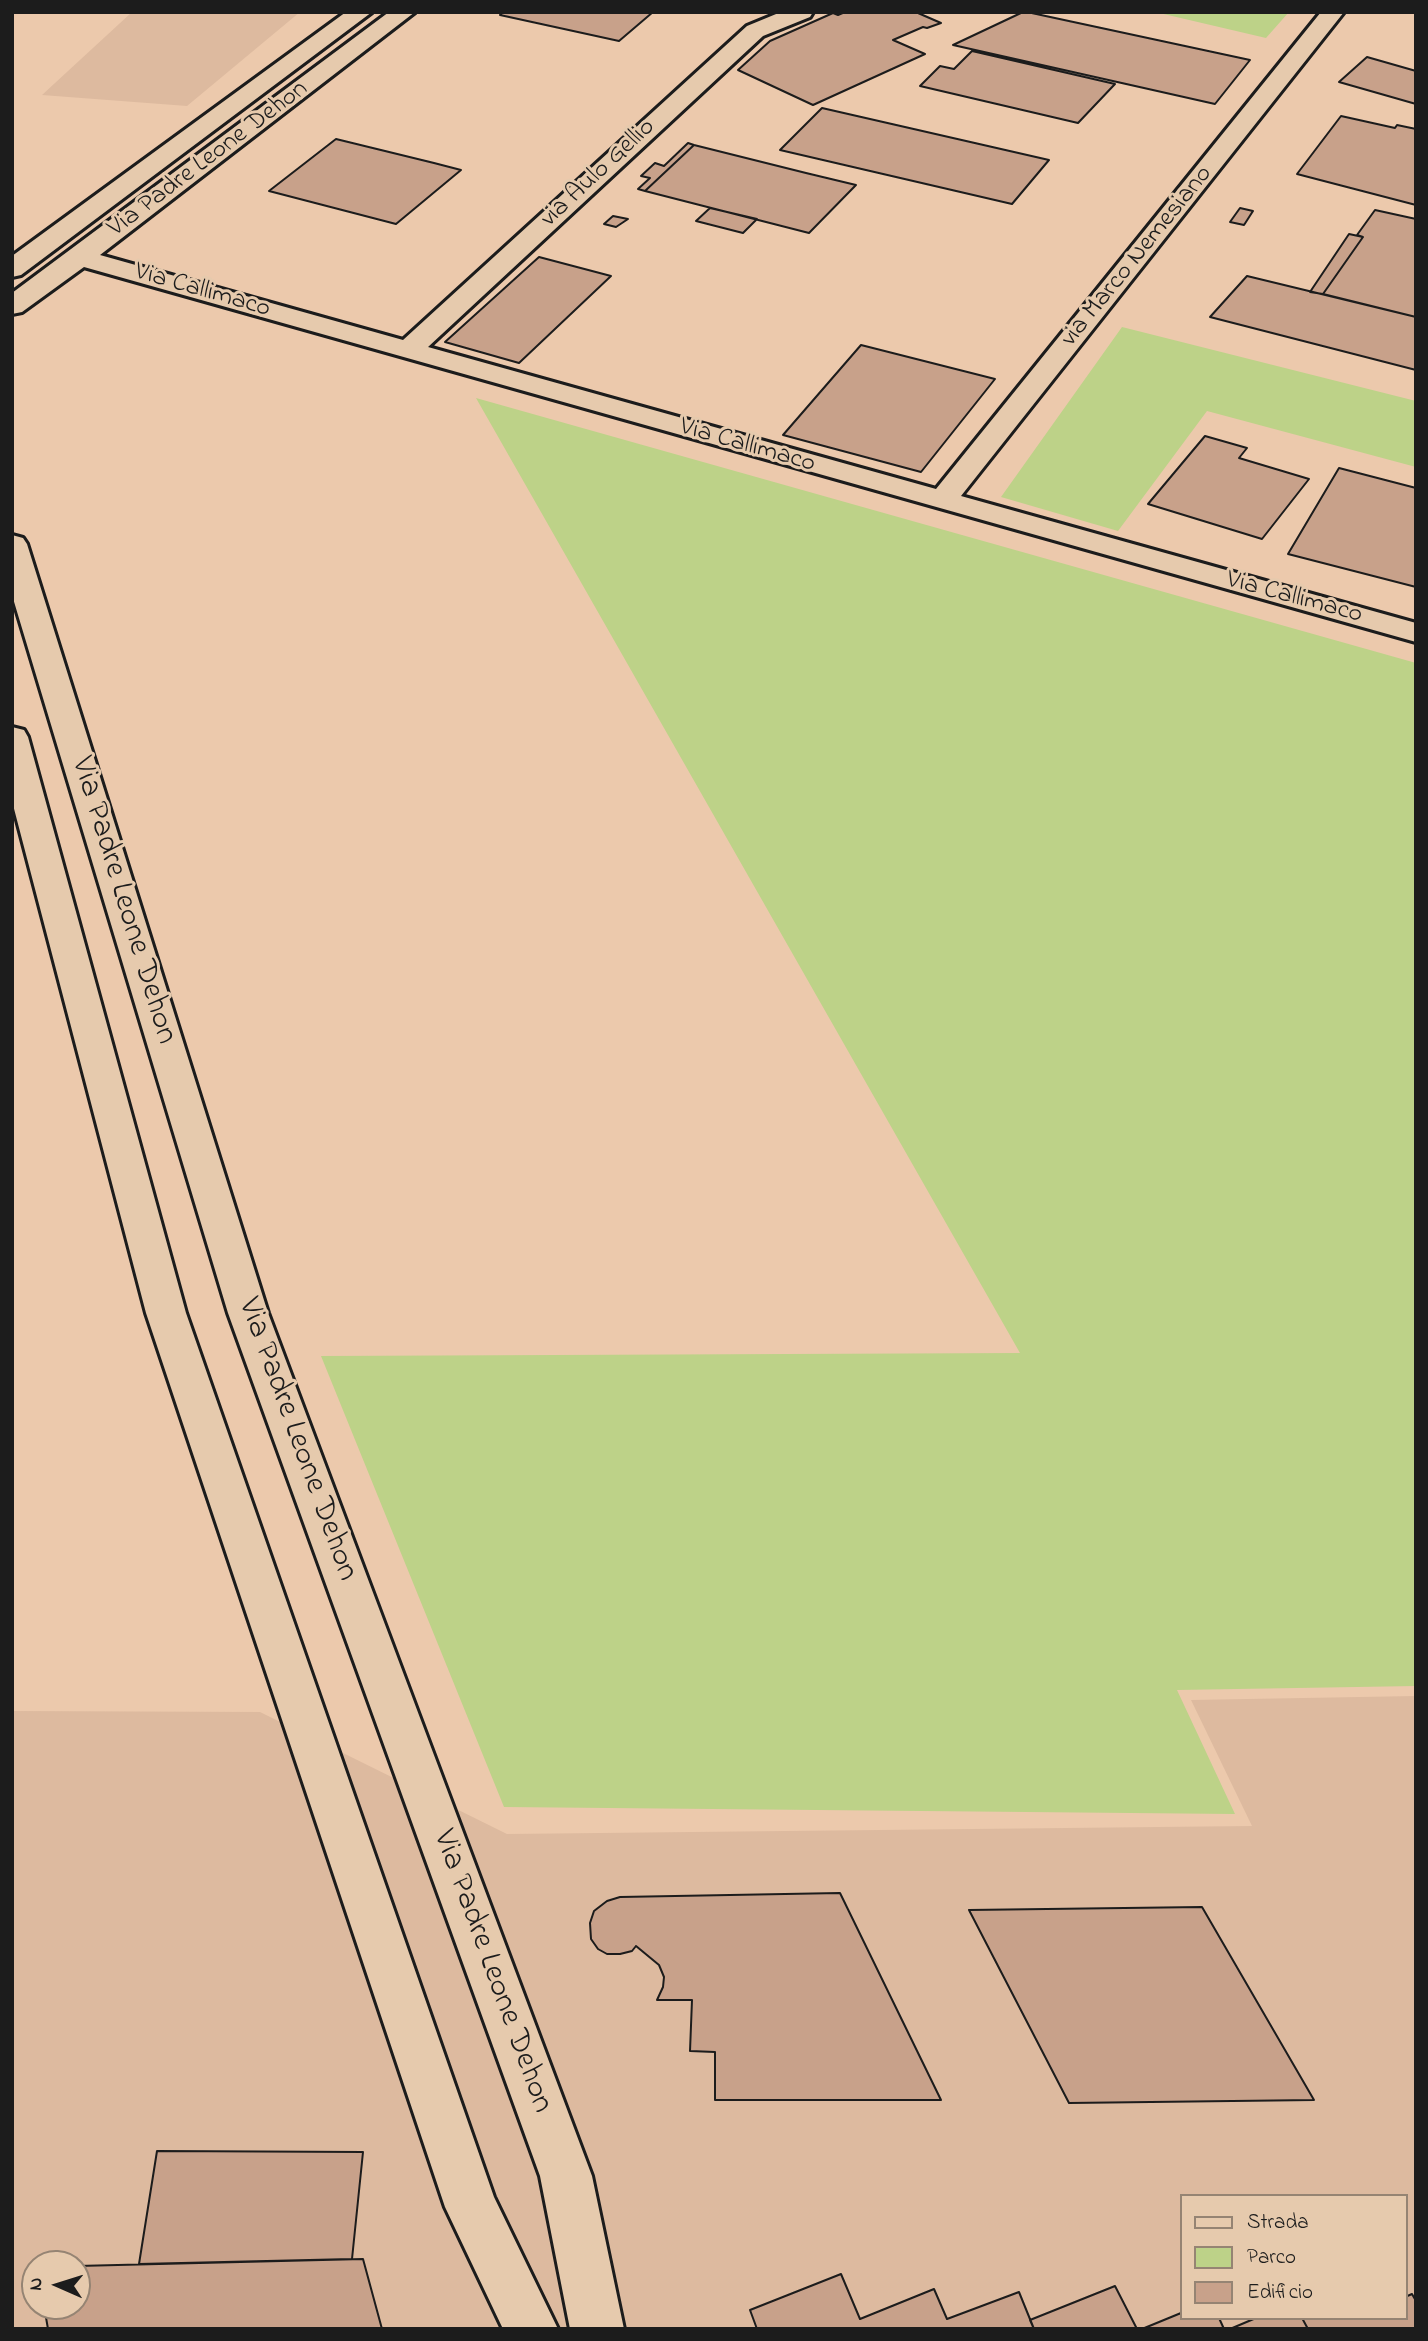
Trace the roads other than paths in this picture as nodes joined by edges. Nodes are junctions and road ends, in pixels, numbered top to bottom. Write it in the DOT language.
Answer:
graph roads {
  1 [pos="361,12"];
  2 [pos="404,12"];
  3 [pos="802,12"];
  4 [pos="1333,12"];
  5 [pos="80,258"];
  6 [pos="12,269"];
  7 [pos="12,306"];
  8 [pos="407,351"];
  9 [pos="942,502"];
  10 [pos="12,544"];
  11 [pos="1416,633"];
  12 [pos="12,737"];
  13 [pos="531,2329"];
  14 [pos="597,2329"];
  1 -- 6 [label="street, Via Padre Leone Dehon"];
  2 -- 5 [label="street, Via Padre Leone Dehon"];
  3 -- 8 [label="street, via Aulo Gellio"];
  4 -- 9 [label="street, via Marco Nemesiano"];
  5 -- 7 [label="street, Via Padre Leone Dehon"];
  5 -- 8 [label="street, Via Callimaco"];
  8 -- 9 [label="street, Via Callimaco"];
  9 -- 11 [label="street, Via Callimaco"];
  10 -- 14 [label="street, Via Padre Leone Dehon"];
  12 -- 13 [label="street, Via Padre Leone Dehon"];
}
